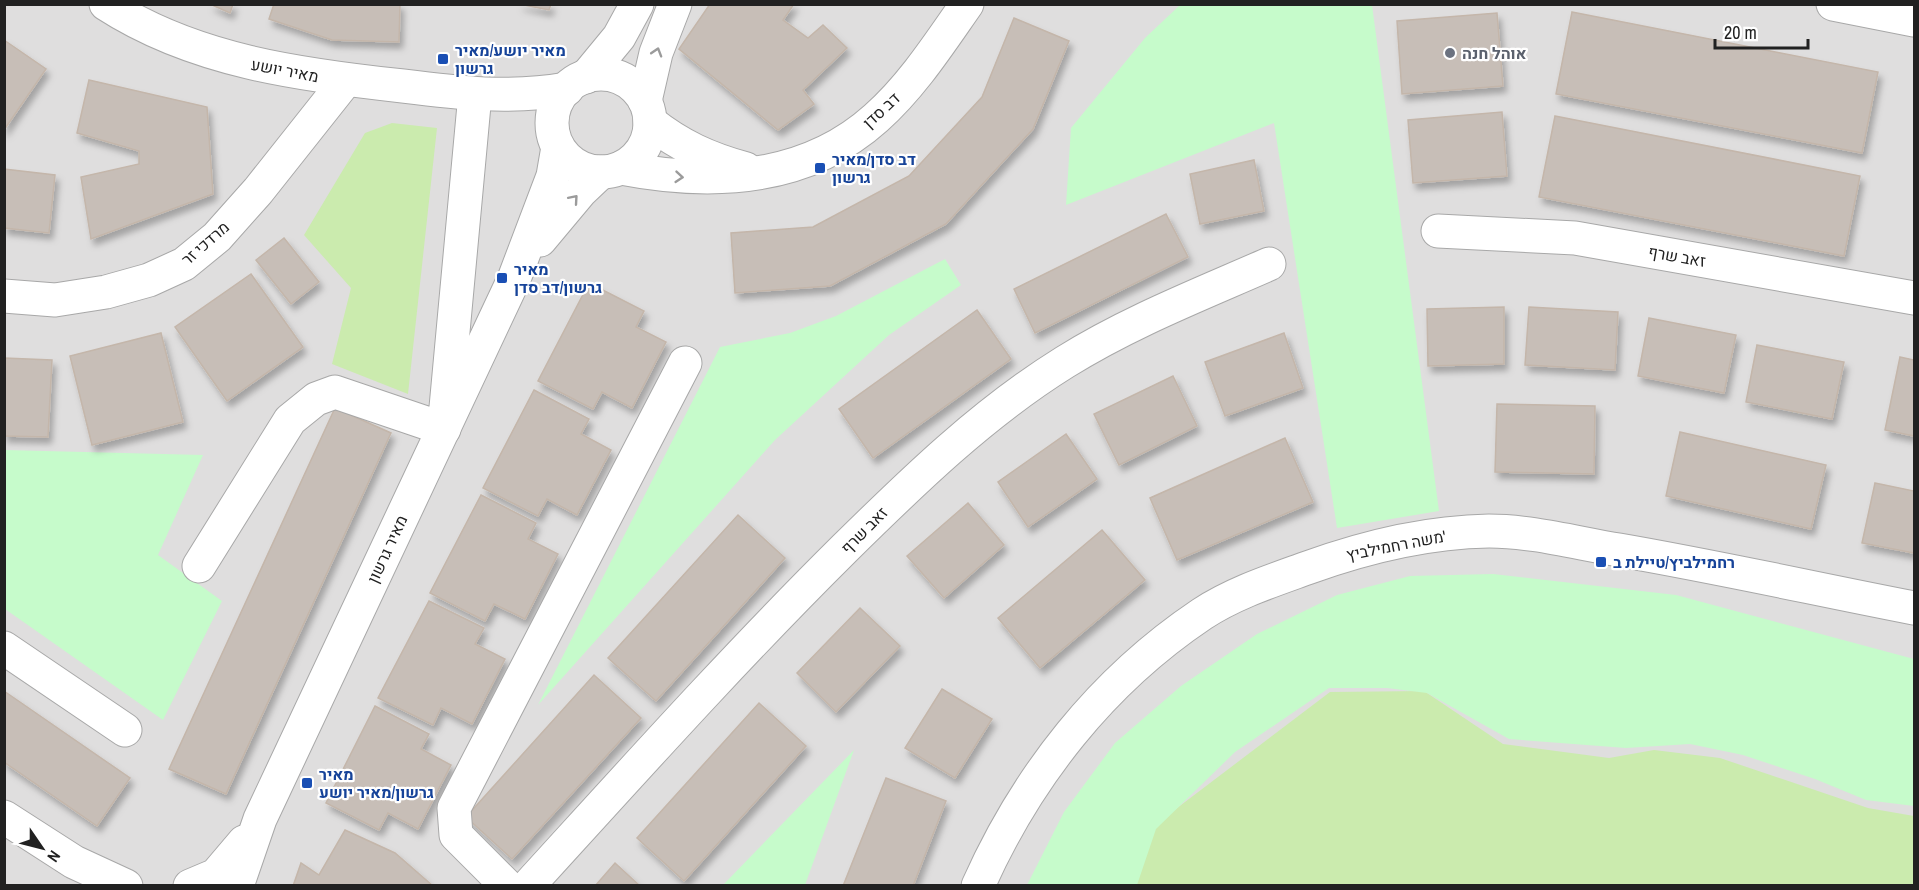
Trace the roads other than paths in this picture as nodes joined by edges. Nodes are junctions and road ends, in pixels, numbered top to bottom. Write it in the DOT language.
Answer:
graph roads {
  1 [pos="106,4"];
  2 [pos="637,4"];
  3 [pos="675,4"];
  4 [pos="967,4"];
  5 [pos="1833,4"];
  6 [pos="1914,20"];
  7 [pos="346,80"];
  8 [pos="576,83"];
  9 [pos="475,94"];
  10 [pos="648,111"];
  11 [pos="556,139"];
  12 [pos="611,170"];
  13 [pos="762,173"];
  14 [pos="1437,231"];
  15 [pos="1269,264"];
  16 [pos="514,279"];
  17 [pos="4,296"];
  18 [pos="1914,298"];
  19 [pos="685,363"];
  20 [pos="444,429"];
  21 [pos="199,566"];
  22 [pos="1914,608"];
  23 [pos="4,648"];
  24 [pos="124,730"];
  25 [pos="4,817"];
  26 [pos="260,819"];
  27 [pos="74,862"];
  28 [pos="98,885"];
  29 [pos="126,885"];
  30 [pos="190,885"];
  31 [pos="237,885"];
  32 [pos="507,885"];
  33 [pos="528,885"];
  34 [pos="978,885"];
  1 -- 7 [label="street, מאיר יושע"];
  2 -- 8 [label="street"];
  10 -- 3 [label="street, one-way"];
  4 -- 13 [label="street, דב סדן"];
  5 -- 6 [label="street"];
  7 -- 9 [label="street, מאיר יושע"];
  7 -- 17 [label="street, מרדכי זר"];
  8 -- 9 [label="street, מאיר יושע"];
  8 -- 10 [label="street"];
  8 -- 11 [label="street"];
  9 -- 11 [label="street, מאיר יושע"];
  9 -- 20 [label="street"];
  10 -- 12 [label="street"];
  10 -- 13 [label="street, דב סדן"];
  11 -- 12 [label="street"];
  11 -- 16 [label="street, מאיר גרשון"];
  12 -- 13 [label="street, דב סדן, one-way"];
  16 -- 12 [label="street, מאיר גרשון, one-way"];
  14 -- 18 [label="street, זאב שרף"];
  15 -- 33 [label="street, זאב שרף"];
  16 -- 20 [label="street, מאיר גרשון"];
  19 -- 32 [label="street"];
  20 -- 21 [label="street"];
  20 -- 26 [label="street, מאיר גרשון"];
  22 -- 34 [label="street, משה רחמילביץ'"];
  23 -- 24 [label="street"];
  25 -- 27 [label="street"];
  26 -- 30 [label="street, מאיר גרשון"];
  26 -- 31 [label="street, מאיר גרשון"];
  27 -- 28 [label="street"];
  27 -- 29 [label="street"];
}
